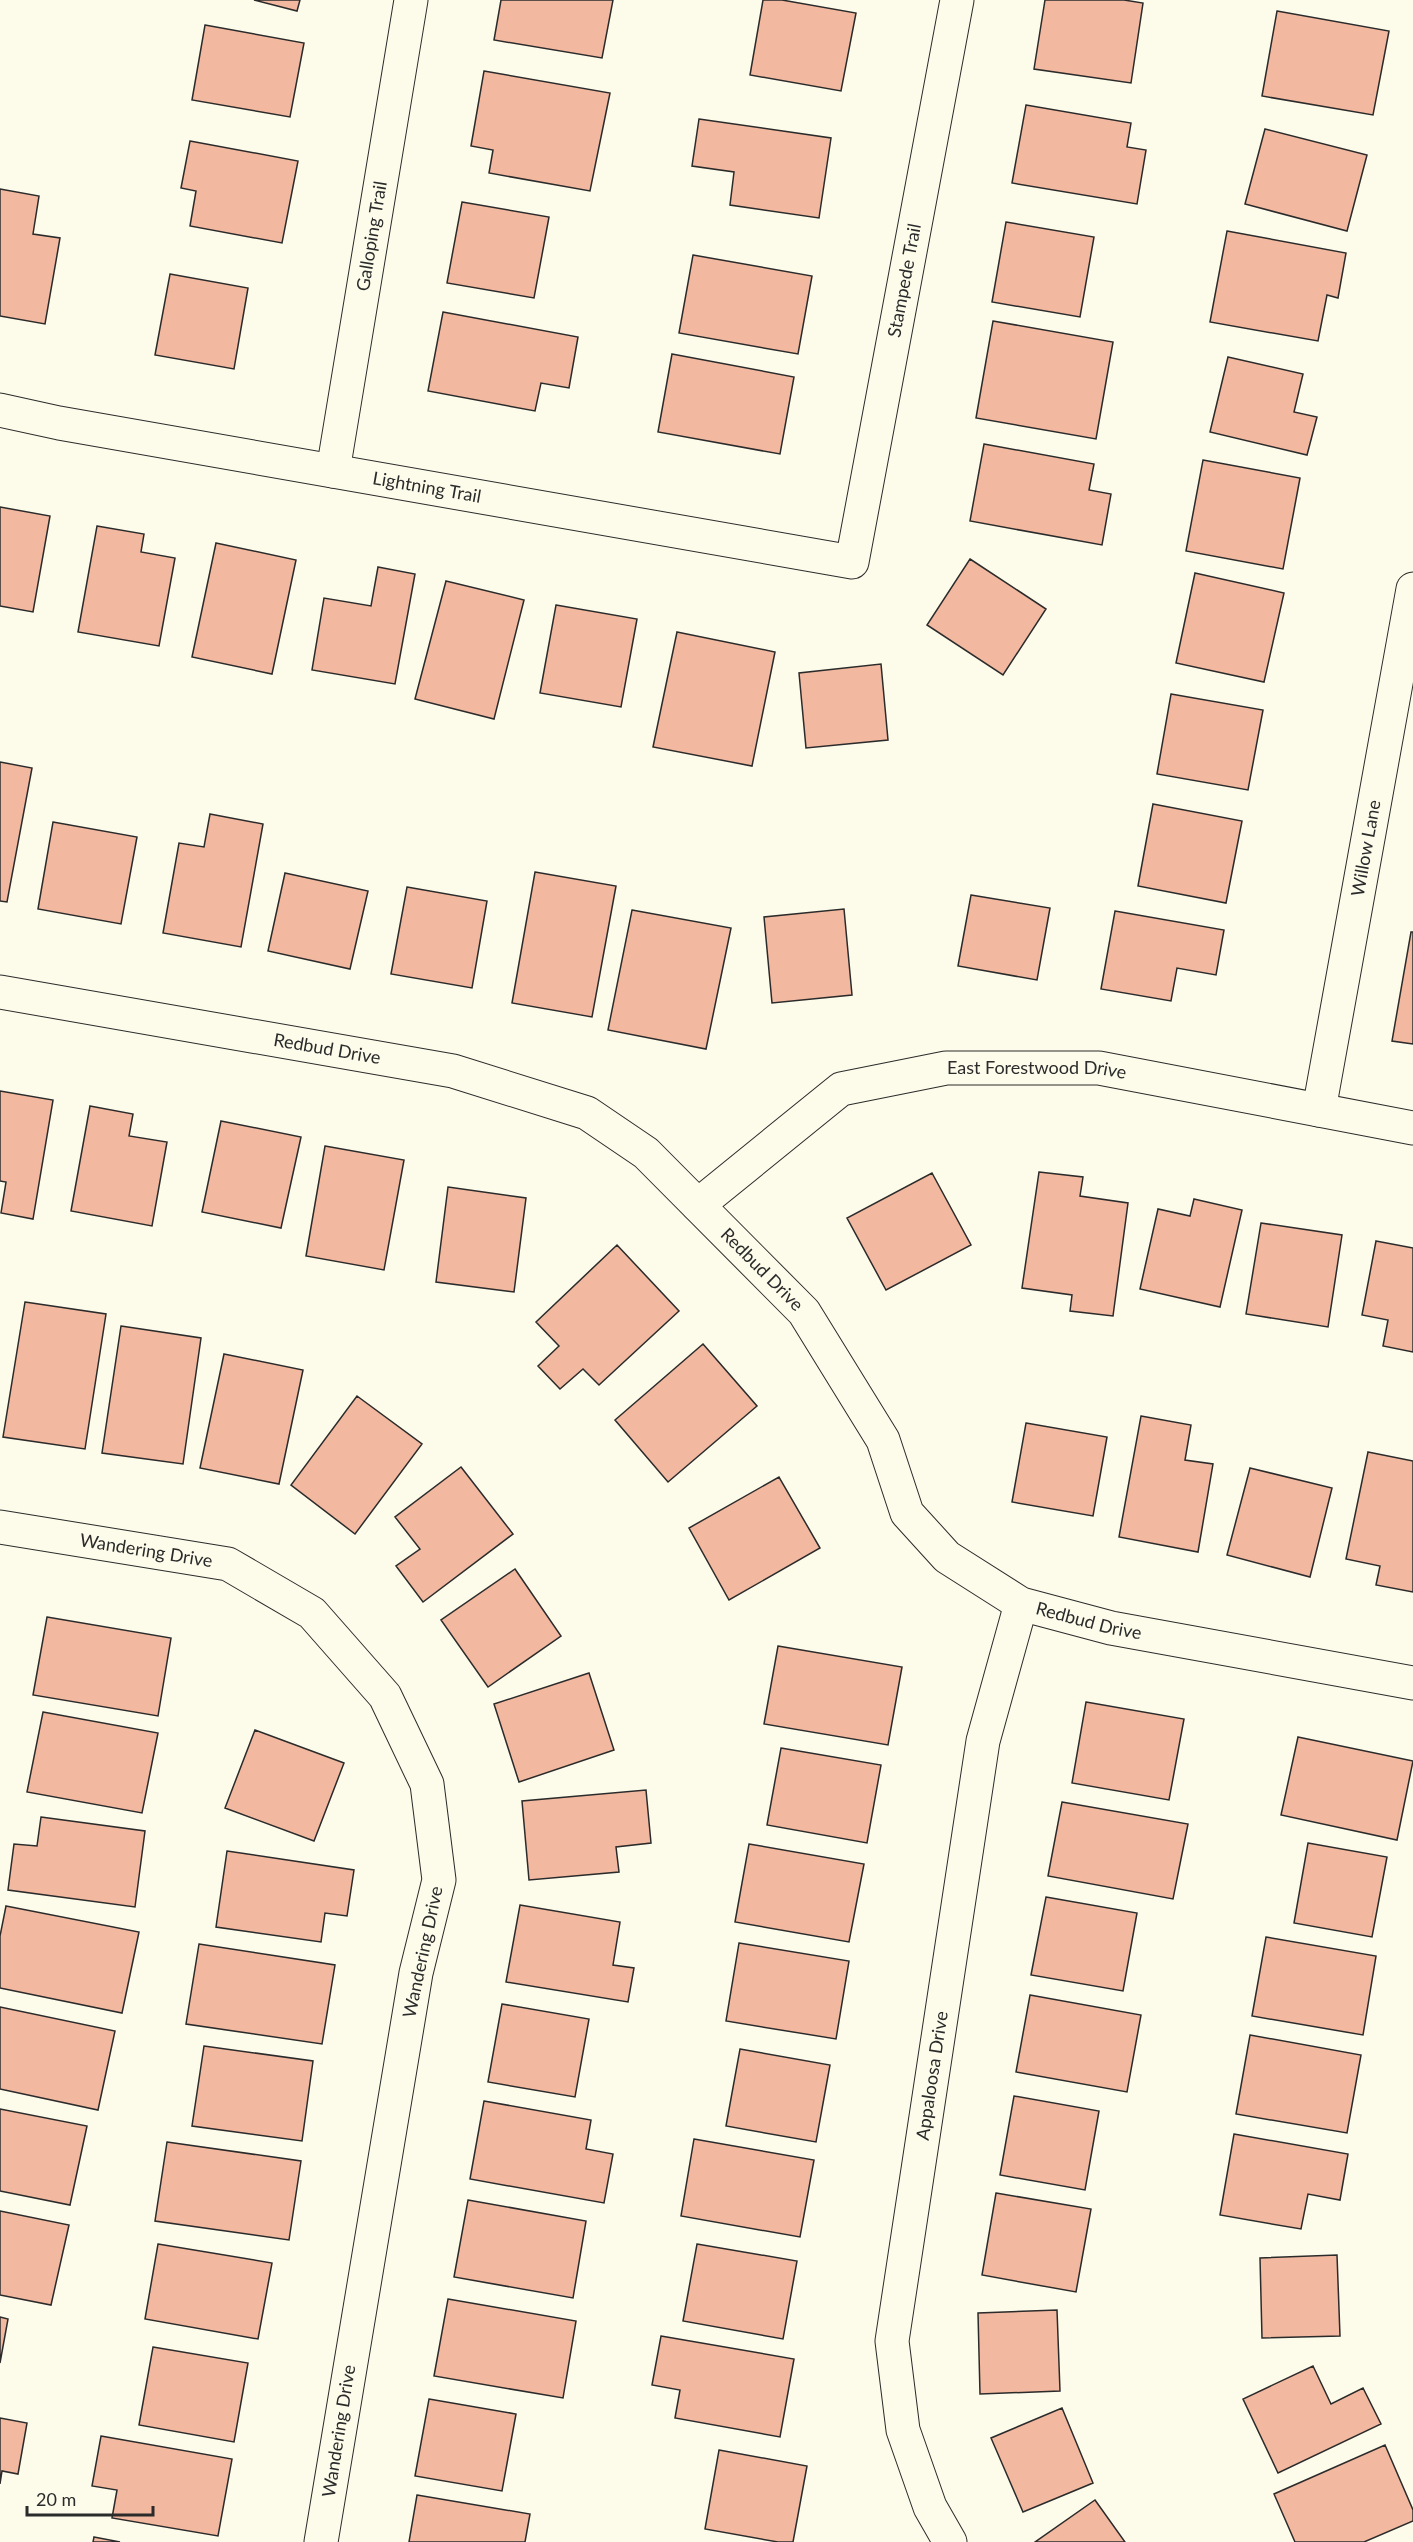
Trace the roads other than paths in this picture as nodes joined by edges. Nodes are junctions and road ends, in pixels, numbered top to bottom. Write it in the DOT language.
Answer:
graph roads {
  1 [pos="411,0"];
  2 [pos="957,0"];
  3 [pos="0,410"];
  4 [pos="333,471"];
  5 [pos="852,562"];
  6 [pos="1413,588"];
  7 [pos="1409,627"];
  8 [pos="0,992"];
  9 [pos="1319,1110"];
  10 [pos="1413,1128"];
  11 [pos="698,1205"];
  12 [pos="0,1527"];
  13 [pos="1021,1604"];
  14 [pos="1413,1683"];
  15 [pos="321,2542"];
  16 [pos="950,2542"];
  1 -- 4 [label="street, Galloping Trail"];
  2 -- 5 [label="street, Stampede Trail"];
  3 -- 4 [label="street, Lightning Trail"];
  4 -- 5 [label="street, Lightning Trail"];
  6 -- 7 [label="street, Willow Lane"];
  7 -- 9 [label="street, Willow Lane"];
  8 -- 11 [label="street, Redbud Drive"];
  9 -- 10 [label="street, East Forestwood Drive"];
  9 -- 11 [label="street, East Forestwood Drive"];
  11 -- 13 [label="street, Redbud Drive"];
  12 -- 15 [label="street, Wandering Drive"];
  13 -- 14 [label="street, Redbud Drive"];
  13 -- 16 [label="street, Appaloosa Drive"];
}
